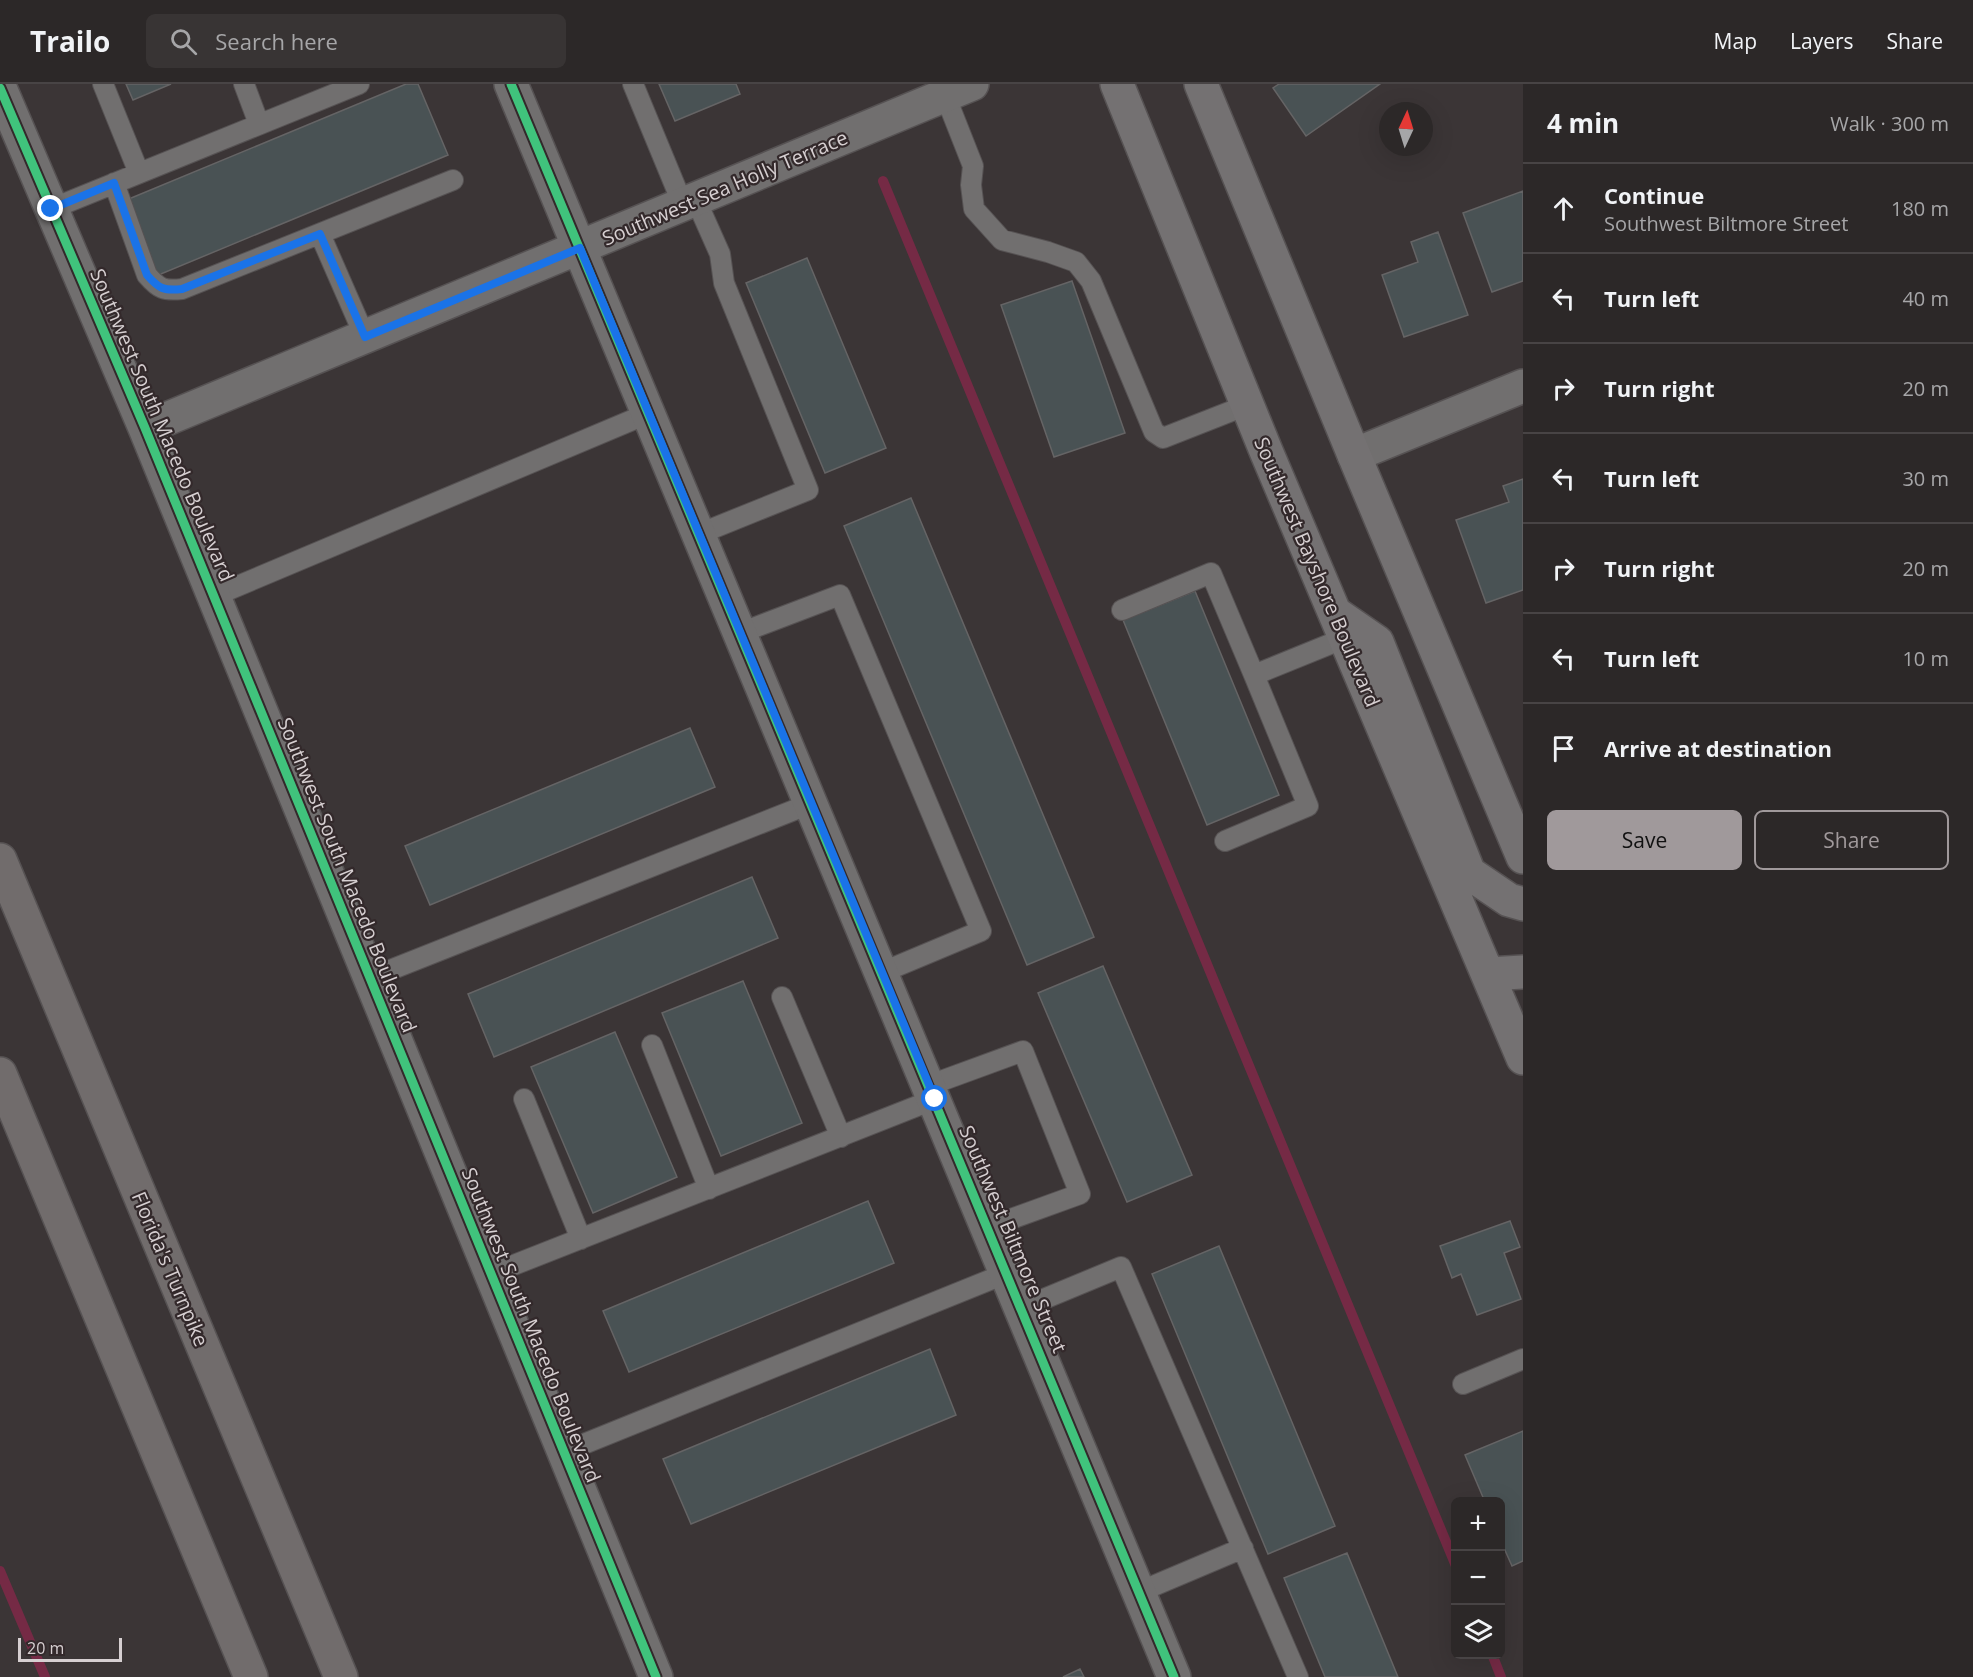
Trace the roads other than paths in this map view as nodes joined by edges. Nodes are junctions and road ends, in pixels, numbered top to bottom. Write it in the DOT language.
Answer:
graph roads {
  1 [pos="103,84"];
  2 [pos="244,84"];
  3 [pos="359,84"];
  4 [pos="512,84"];
  5 [pos="633,84"];
  6 [pos="1117,84"];
  7 [pos="1201,84"];
  8 [pos="964,87"];
  9 [pos="0,88"];
  10 [pos="259,124"];
  11 [pos="139,173"];
  12 [pos="453,180"];
  13 [pos="114,183"];
  14 [pos="689,203"];
  15 [pos="51,209"];
  16 [pos="320,234"];
  17 [pos="580,248"];
  18 [pos="365,337"];
  19 [pos="1523,386"];
  20 [pos="1247,405"];
  21 [pos="649,413"];
  22 [pos="145,428"];
  23 [pos="1354,455"];
  24 [pos="699,534"];
  25 [pos="214,596"];
  26 [pos="1122,610"];
  27 [pos="1340,626"];
  28 [pos="740,633"];
  29 [pos="1254,675"];
  30 [pos="812,803"];
  31 [pos="1225,841"];
  32 [pos="1523,856"];
  33 [pos="0,860"];
  34 [pos="1523,904"];
  35 [pos="883,972"];
  36 [pos="1523,972"];
  37 [pos="1488,974"];
  38 [pos="370,978"];
  39 [pos="782,997"];
  40 [pos="652,1045"];
  41 [pos="1523,1058"];
  42 [pos="0,1074"];
  43 [pos="933,1092"];
  44 [pos="524,1099"];
  45 [pos="841,1137"];
  46 [pos="709,1189"];
  47 [pos="989,1227"];
  48 [pos="581,1239"];
  49 [pos="1007,1273"];
  50 [pos="491,1275"];
  51 [pos="1022,1308"];
  52 [pos="1523,1359"];
  53 [pos="1463,1384"];
  54 [pos="564,1452"];
  55 [pos="1243,1548"];
  56 [pos="1139,1592"];
  57 [pos="251,1677"];
  58 [pos="341,1677"];
  59 [pos="656,1677"];
  60 [pos="1174,1677"];
  61 [pos="1298,1677"];
  1 -- 11 [label="lane"];
  2 -- 10 [label="lane"];
  3 -- 10 [label="lane"];
  4 -- 17 [label="street, Southwest Biltmore Street"];
  5 -- 14 [label="lane"];
  6 -- 20 [label="main road, Southwest Bayshore Boulevard"];
  7 -- 23 [label="main road"];
  8 -- 14 [label="street, Southwest Sea Holly Terrace"];
  8 -- 20 [label="lane"];
  9 -- 15 [label="street, Southwest South Macedo Boulevard"];
  10 -- 11 [label="lane"];
  11 -- 13 [label="lane"];
  12 -- 16 [label="lane"];
  13 -- 15 [label="lane"];
  13 -- 16 [label="lane"];
  14 -- 17 [label="street, Southwest Sea Holly Terrace"];
  14 -- 24 [label="lane"];
  15 -- 22 [label="street, Southwest South Macedo Boulevard"];
  16 -- 18 [label="lane"];
  17 -- 18 [label="street, Southwest Sea Holly Terrace"];
  17 -- 21 [label="street, Southwest Biltmore Street"];
  18 -- 22 [label="street, Southwest Sea Holly Terrace"];
  19 -- 23 [label="street"];
  20 -- 27 [label="main road, Southwest Bayshore Boulevard"];
  21 -- 24 [label="street, Southwest Biltmore Street"];
  21 -- 25 [label="lane"];
  22 -- 25 [label="street, Southwest South Macedo Boulevard"];
  23 -- 32 [label="main road"];
  24 -- 28 [label="street, Southwest Biltmore Street"];
  25 -- 38 [label="street, Southwest South Macedo Boulevard"];
  26 -- 29 [label="lane"];
  27 -- 29 [label="lane"];
  27 -- 34 [label="main road"];
  27 -- 37 [label="main road, Southwest Bayshore Boulevard"];
  28 -- 30 [label="street, Southwest Biltmore Street"];
  28 -- 35 [label="lane"];
  29 -- 31 [label="lane"];
  30 -- 35 [label="street, Southwest Biltmore Street"];
  30 -- 38 [label="lane"];
  33 -- 58 [label="highway, Florida's Turnpike"];
  35 -- 43 [label="street, Southwest Biltmore Street"];
  36 -- 37 [label="main road"];
  37 -- 41 [label="main road, Southwest Bayshore Boulevard"];
  38 -- 50 [label="street, Southwest South Macedo Boulevard"];
  39 -- 45 [label="lane"];
  40 -- 46 [label="lane"];
  42 -- 57 [label="highway"];
  43 -- 45 [label="lane"];
  43 -- 47 [label="street, Southwest Biltmore Street"];
  43 -- 47 [label="lane"];
  44 -- 48 [label="lane"];
  45 -- 46 [label="lane"];
  46 -- 48 [label="lane"];
  47 -- 49 [label="street, Southwest Biltmore Street"];
  48 -- 50 [label="lane"];
  49 -- 51 [label="street, Southwest Biltmore Street"];
  49 -- 54 [label="lane"];
  50 -- 54 [label="street, Southwest South Macedo Boulevard"];
  51 -- 55 [label="lane"];
  51 -- 56 [label="street, Southwest Biltmore Street"];
  52 -- 53 [label="lane"];
  54 -- 59 [label="street, Southwest South Macedo Boulevard"];
  55 -- 56 [label="lane"];
  55 -- 61 [label="lane"];
  56 -- 60 [label="street, Southwest Biltmore Street"];
}
